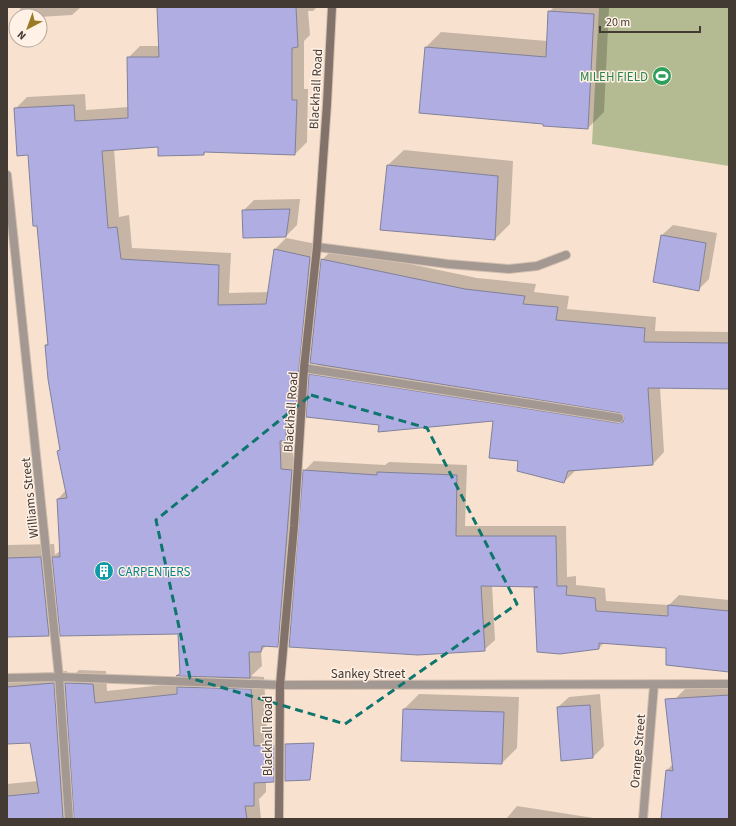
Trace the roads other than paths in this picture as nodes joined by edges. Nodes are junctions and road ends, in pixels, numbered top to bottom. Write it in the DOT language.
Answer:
graph roads {
  1 [pos="332,7"];
  2 [pos="7,175"];
  3 [pos="316,247"];
  4 [pos="566,256"];
  5 [pos="304,368"];
  6 [pos="619,418"];
  7 [pos="7,678"];
  8 [pos="59,678"];
  9 [pos="729,684"];
  10 [pos="280,685"];
  11 [pos="654,685"];
  12 [pos="69,819"];
  13 [pos="279,819"];
  14 [pos="643,819"];
  1 -- 3 [label="street, Blackhall Road"];
  2 -- 8 [label="street, Williams Street"];
  3 -- 4 [label="street"];
  3 -- 5 [label="street, Blackhall Road"];
  5 -- 6 [label="street"];
  5 -- 10 [label="street, Blackhall Road"];
  7 -- 8 [label="street, Sankey Street"];
  8 -- 10 [label="street, Sankey Street"];
  8 -- 12 [label="street, Williams Street"];
  9 -- 11 [label="street, Sankey Street"];
  10 -- 11 [label="street, Sankey Street"];
  10 -- 13 [label="street, Blackhall Road"];
  11 -- 14 [label="street, Orange Street"];
}
